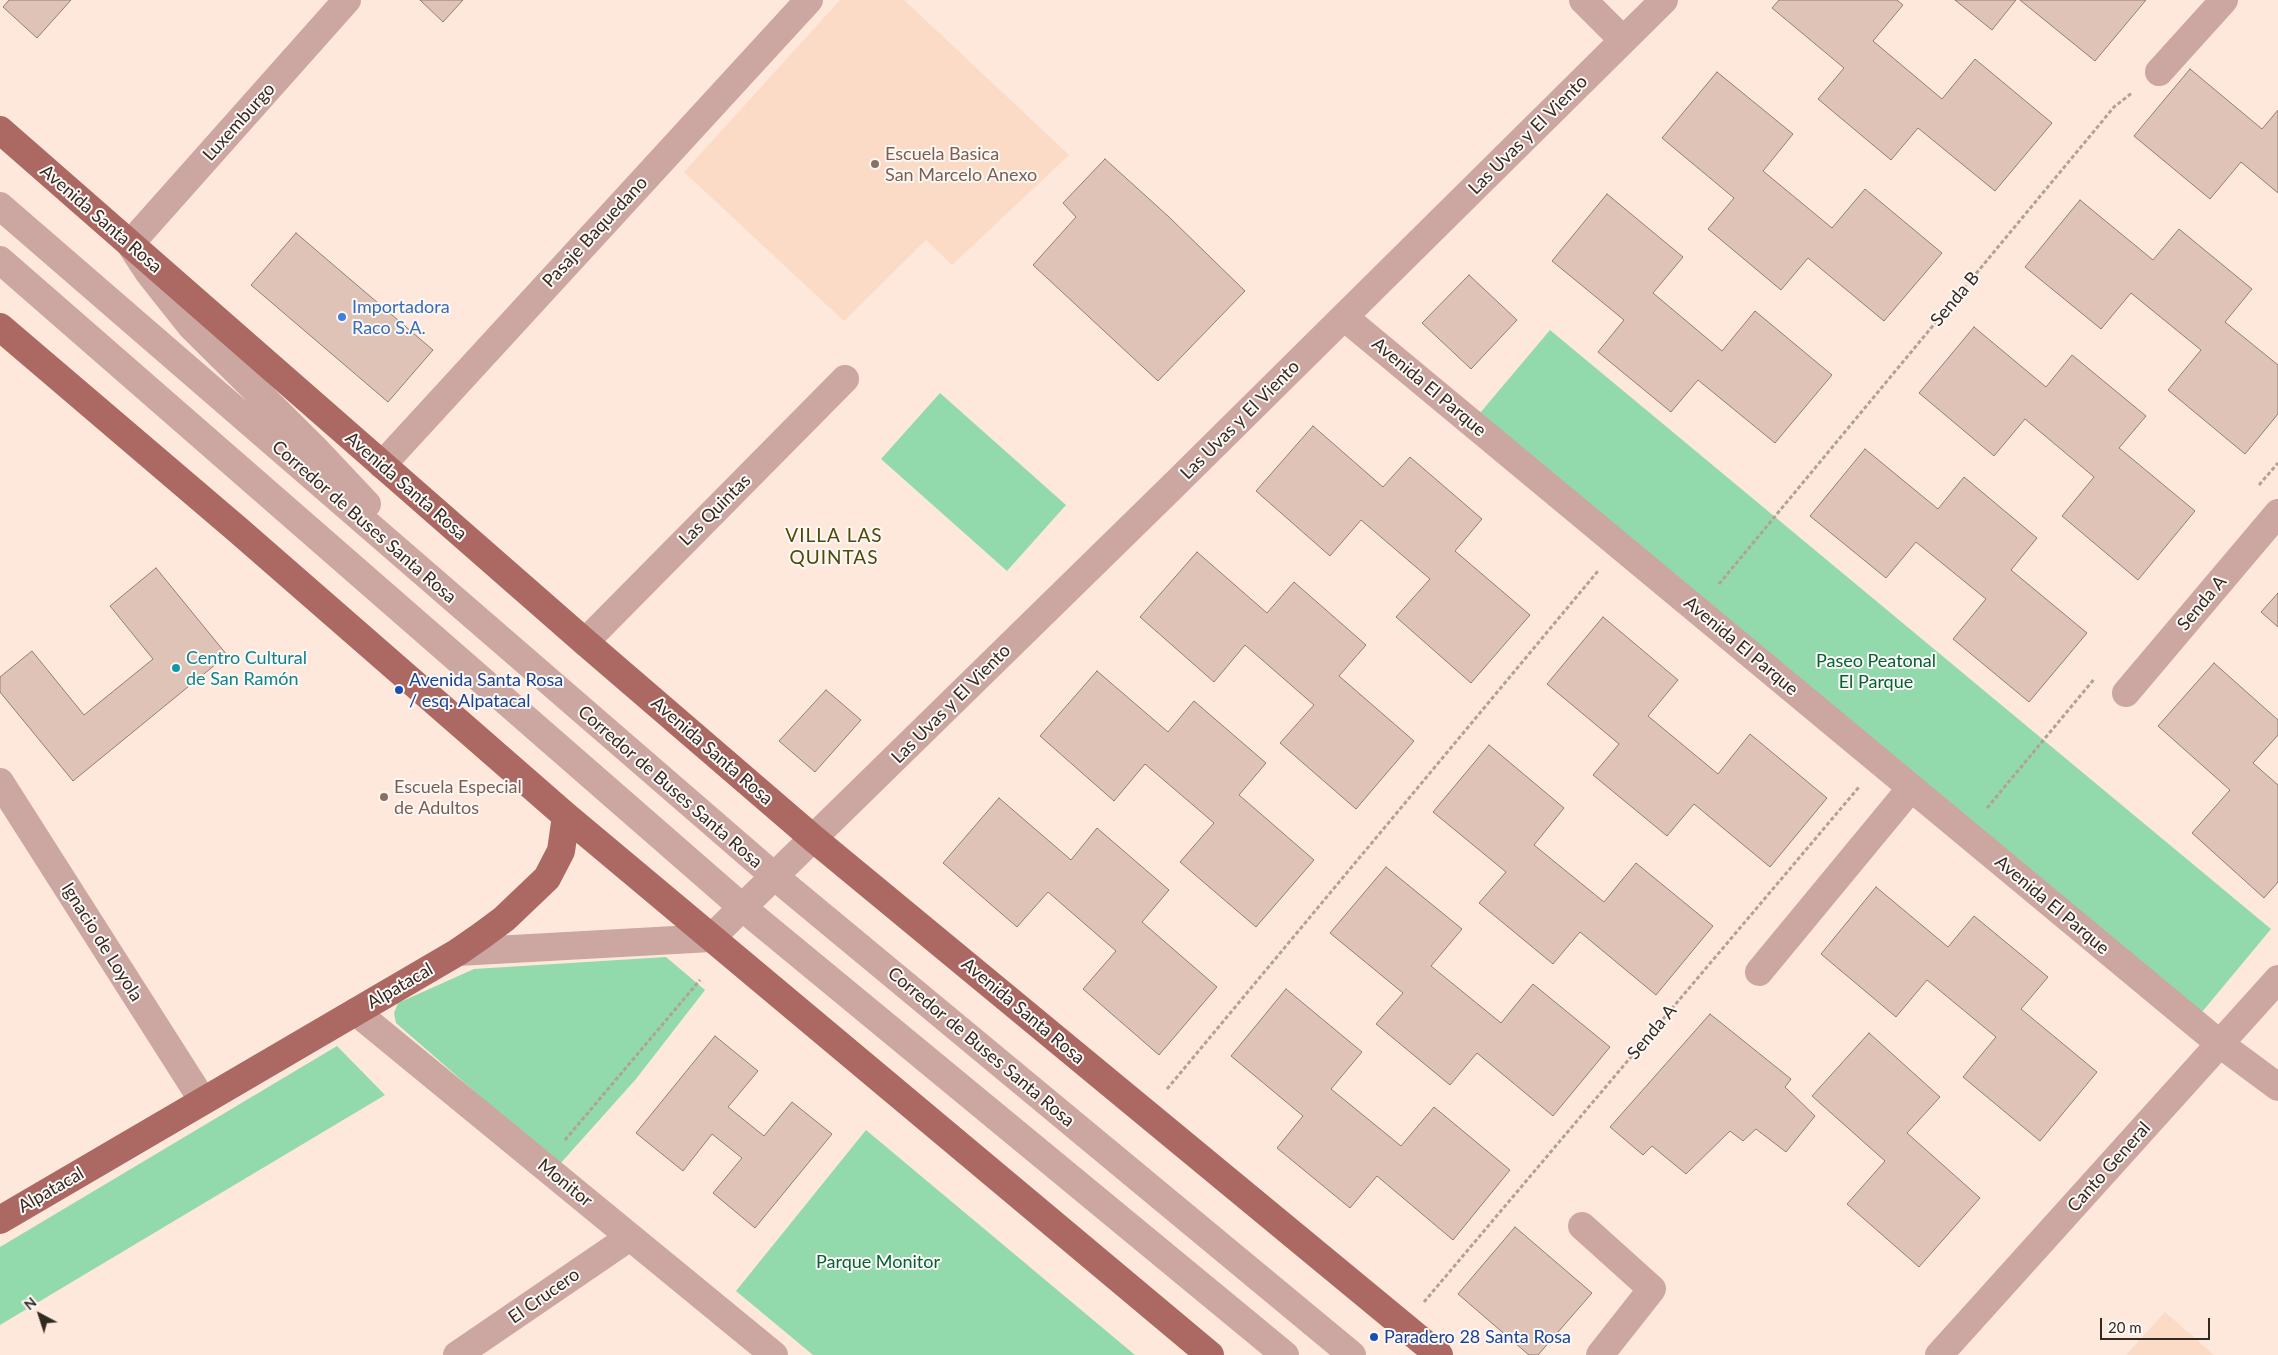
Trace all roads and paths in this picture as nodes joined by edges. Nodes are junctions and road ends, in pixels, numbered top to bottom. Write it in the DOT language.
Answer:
graph roads {
  1 [pos="348,0"];
  2 [pos="808,0"];
  3 [pos="1583,0"];
  4 [pos="1664,0"];
  5 [pos="2224,0"];
  6 [pos="1623,40"];
  7 [pos="2159,72"];
  8 [pos="0,130"];
  9 [pos="0,206"];
  10 [pos="130,244"];
  11 [pos="0,260"];
  12 [pos="1344,317"];
  13 [pos="0,327"];
  14 [pos="845,379"];
  15 [pos="382,464"];
  16 [pos="2278,513"];
  17 [pos="1619,545"];
  18 [pos="446,593"];
  19 [pos="1698,610"];
  20 [pos="584,642"];
  21 [pos="2126,693"];
  22 [pos="1880,762"];
  23 [pos="0,782"];
  24 [pos="1911,788"];
  25 [pos="566,816"];
  26 [pos="814,839"];
  27 [pos="774,876"];
  28 [pos="743,908"];
  29 [pos="711,938"];
  30 [pos="458,952"];
  31 [pos="1759,972"];
  32 [pos="2278,979"];
  33 [pos="700,980"];
  34 [pos="356,1012"];
  35 [pos="2220,1044"];
  36 [pos="2278,1087"];
  37 [pos="1167,1089"];
  38 [pos="203,1102"];
  39 [pos="544,1166"];
  40 [pos="0,1220"];
  41 [pos="1582,1226"];
  42 [pos="630,1237"];
  43 [pos="1423,1302"];
  44 [pos="468,1352"];
  45 [pos="774,1355"];
  46 [pos="1210,1355"];
  47 [pos="1285,1355"];
  48 [pos="1352,1355"];
  49 [pos="1438,1355"];
  50 [pos="1600,1355"];
  51 [pos="1939,1355"];
  1 -- 10 [label="street, Luxemburgo"];
  2 -- 15 [label="street, Pasaje Baquedano"];
  3 -- 6 [label="street"];
  4 -- 6 [label="street, Las Uvas y El Viento"];
  5 -- 7 [label="street"];
  6 -- 12 [label="street, Las Uvas y El Viento"];
  7 -- 19 [label="path, Senda B"];
  8 -- 10 [label="main road, Avenida Santa Rosa"];
  9 -- 18 [label="street, Corredor de Buses Santa Rosa"];
  10 -- 15 [label="main road, Avenida Santa Rosa"];
  10 -- 18 [label="street"];
  11 -- 28 [label="street"];
  12 -- 17 [label="street, Avenida El Parque"];
  12 -- 26 [label="street, Las Uvas y El Viento"];
  13 -- 25 [label="main road"];
  14 -- 20 [label="street, Las Quintas"];
  15 -- 20 [label="main road, Avenida Santa Rosa"];
  16 -- 21 [label="street, Senda A"];
  17 -- 19 [label="street, Avenida El Parque"];
  17 -- 37 [label="path"];
  18 -- 27 [label="street, Corredor de Buses Santa Rosa"];
  19 -- 22 [label="street, Avenida El Parque"];
  20 -- 26 [label="main road, Avenida Santa Rosa"];
  22 -- 24 [label="street, Avenida El Parque"];
  22 -- 43 [label="path, Senda A"];
  23 -- 38 [label="street, Ignacio de Loyola"];
  24 -- 31 [label="street"];
  24 -- 35 [label="street, Avenida El Parque"];
  25 -- 29 [label="main road"];
  25 -- 30 [label="main road"];
  26 -- 27 [label="street"];
  26 -- 49 [label="main road, Avenida Santa Rosa"];
  27 -- 28 [label="street"];
  27 -- 48 [label="street, Corredor de Buses Santa Rosa"];
  28 -- 29 [label="street"];
  28 -- 47 [label="street"];
  29 -- 30 [label="street, Alpatacal"];
  29 -- 46 [label="main road"];
  30 -- 34 [label="main road, Alpatacal"];
  32 -- 35 [label="street, Canto General"];
  33 -- 39 [label="path"];
  34 -- 38 [label="main road, Alpatacal"];
  34 -- 39 [label="street, Monitor"];
  35 -- 36 [label="street, Avenida El Parque"];
  35 -- 51 [label="street, Canto General"];
  38 -- 40 [label="main road, Alpatacal"];
  39 -- 42 [label="street, Monitor"];
  41 -- 50 [label="street"];
  42 -- 44 [label="street, El Crucero"];
  42 -- 45 [label="street, Monitor"];
}
